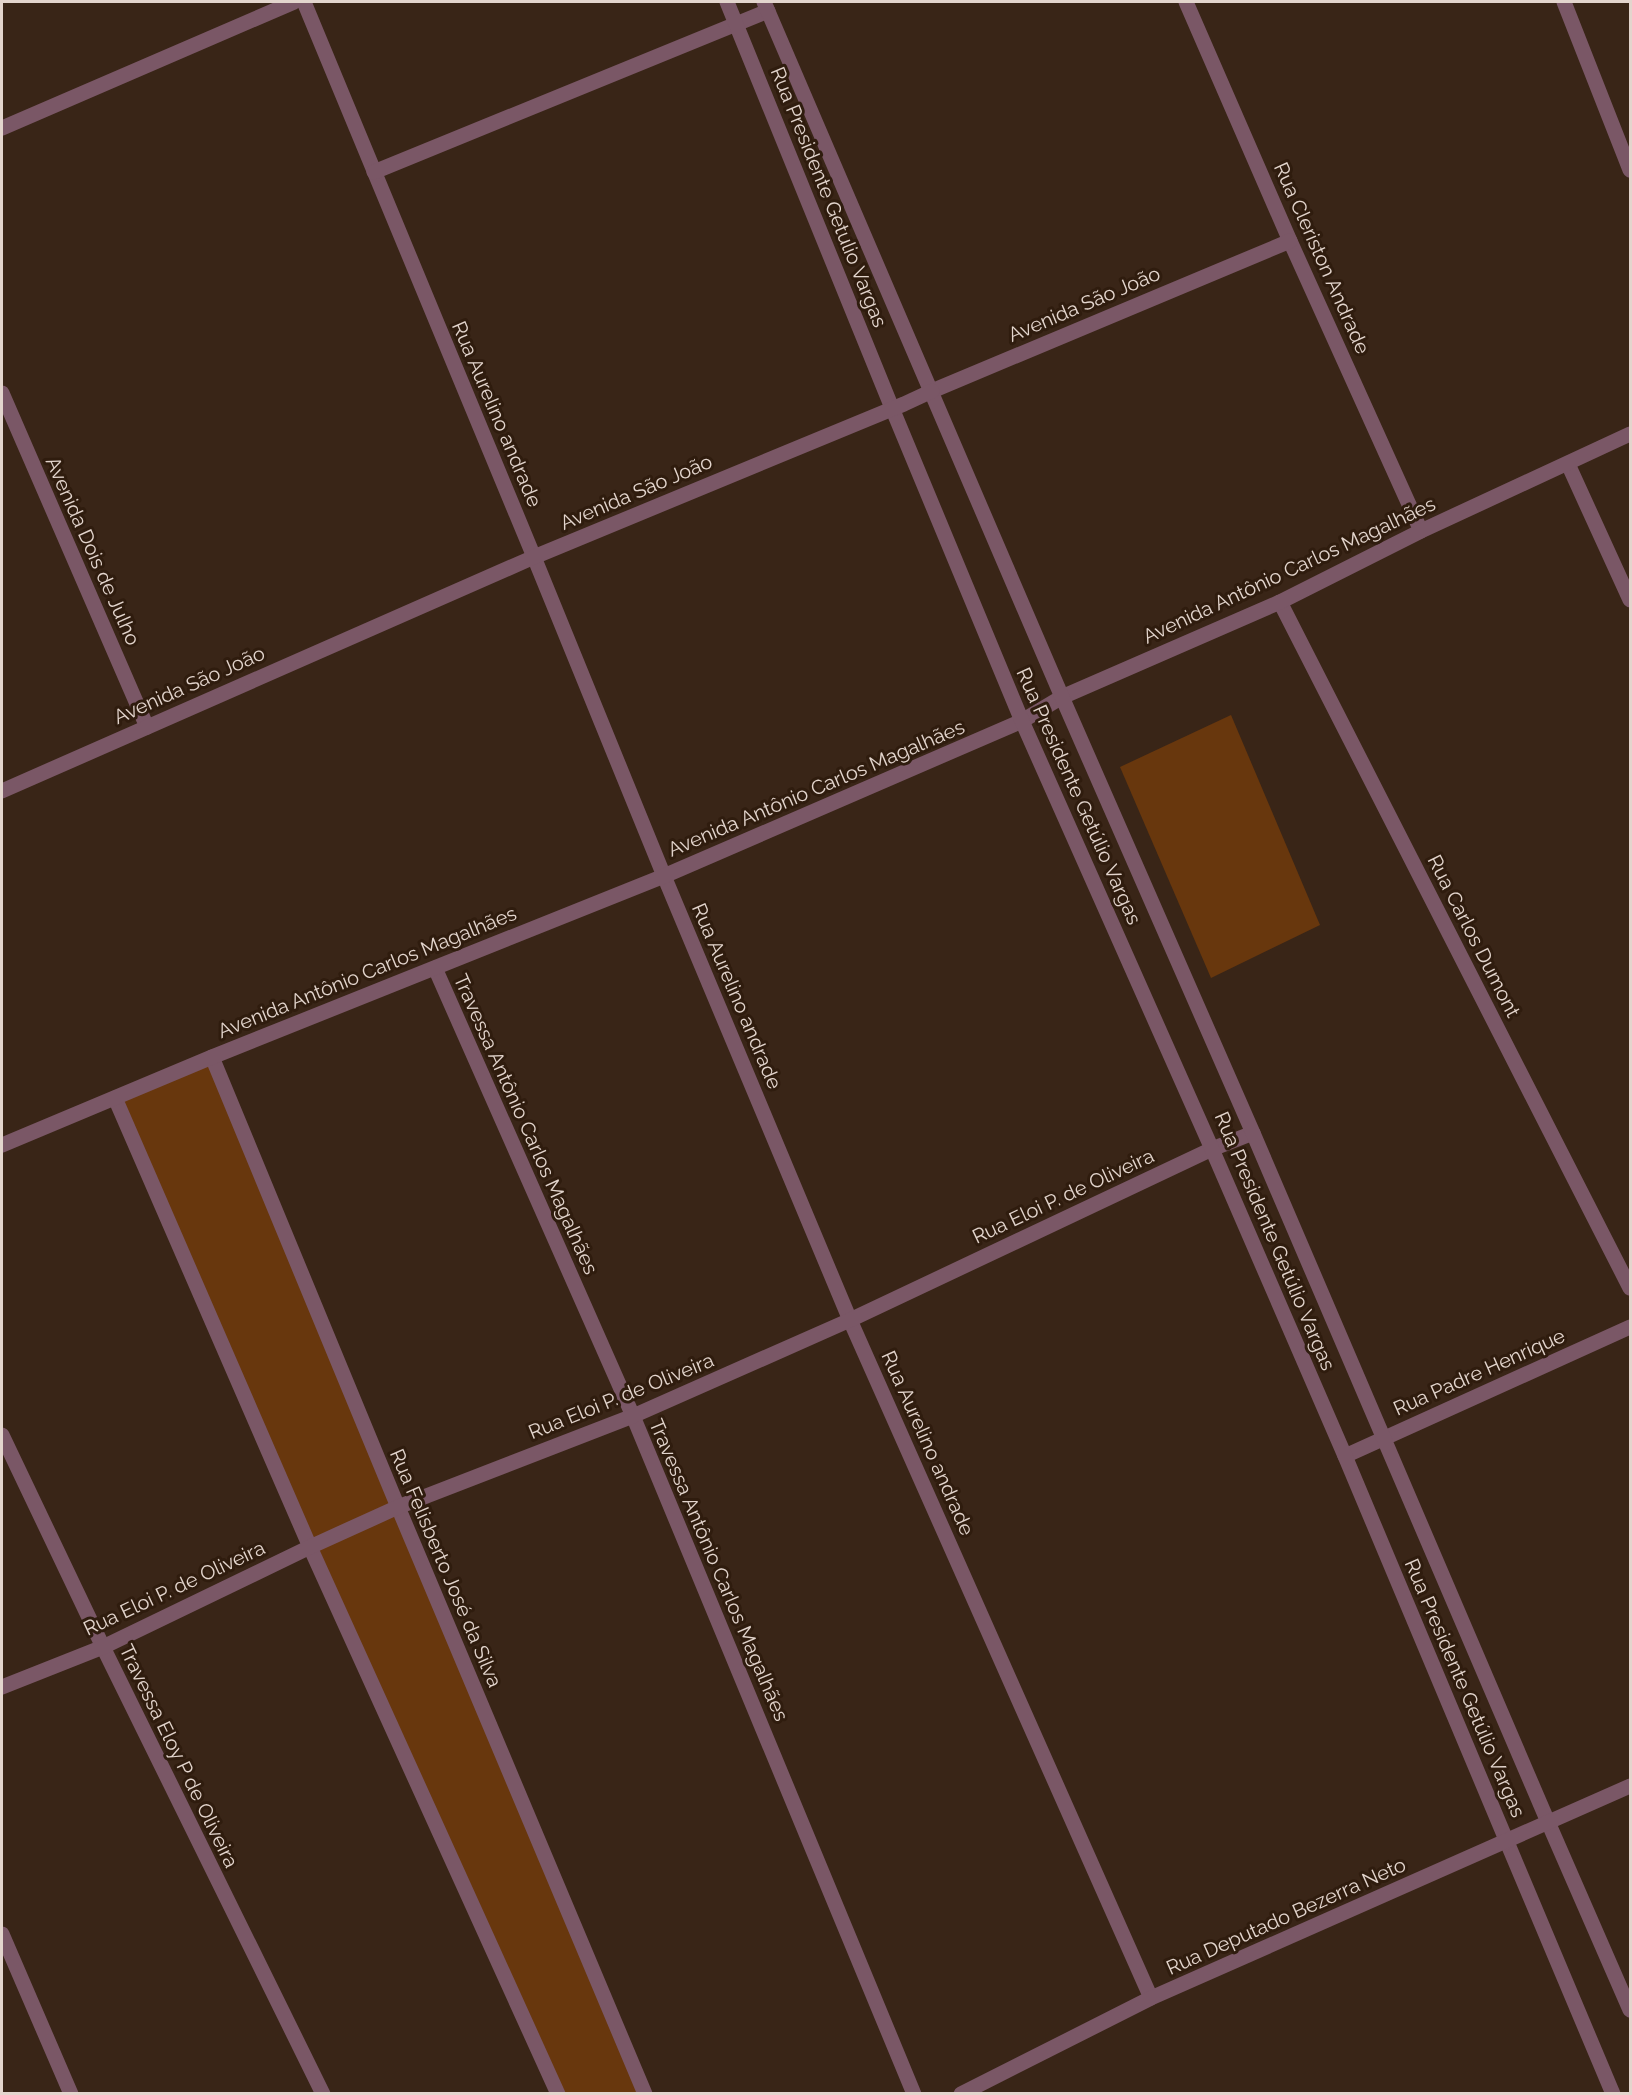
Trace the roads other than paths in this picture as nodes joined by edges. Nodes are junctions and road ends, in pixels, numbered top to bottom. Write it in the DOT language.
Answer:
graph roads {
  1 [pos="294,2"];
  2 [pos="304,2"];
  3 [pos="727,2"];
  4 [pos="1186,2"];
  5 [pos="1564,2"];
  6 [pos="766,6"];
  7 [pos="737,24"];
  8 [pos="2,128"];
  9 [pos="1630,170"];
  10 [pos="374,172"];
  11 [pos="1290,241"];
  12 [pos="932,391"];
  13 [pos="2,393"];
  14 [pos="892,408"];
  15 [pos="1630,434"];
  16 [pos="1568,464"];
  17 [pos="1421,531"];
  18 [pos="534,557"];
  19 [pos="1630,600"];
  20 [pos="1280,602"];
  21 [pos="1062,698"];
  22 [pos="1022,721"];
  23 [pos="147,727"];
  24 [pos="2,791"];
  25 [pos="664,876"];
  26 [pos="435,968"];
  27 [pos="212,1057"];
  28 [pos="115,1098"];
  29 [pos="1253,1133"];
  30 [pos="2,1144"];
  31 [pos="1212,1149"];
  32 [pos="1630,1288"];
  33 [pos="850,1320"];
  34 [pos="1630,1327"];
  35 [pos="633,1416"];
  36 [pos="2,1435"];
  37 [pos="1382,1438"];
  38 [pos="1345,1456"];
  39 [pos="398,1507"];
  40 [pos="310,1547"];
  41 [pos="103,1647"];
  42 [pos="2,1687"];
  43 [pos="1630,1786"];
  44 [pos="1548,1822"];
  45 [pos="1507,1842"];
  46 [pos="2,1934"];
  47 [pos="1151,1998"];
  48 [pos="1630,2010"];
  49 [pos="72,2094"];
  50 [pos="323,2094"];
  51 [pos="558,2094"];
  52 [pos="645,2094"];
  53 [pos="914,2094"];
  54 [pos="962,2094"];
  55 [pos="1613,2094"];
  1 -- 8 [label="street"];
  2 -- 10 [label="street, Rua Aurelino andrade"];
  3 -- 7 [label="street, Rua Presidente Getulio Vargas"];
  4 -- 11 [label="street, Rua Cleriston Andrade"];
  5 -- 9 [label="street"];
  6 -- 7 [label="street"];
  6 -- 12 [label="street, Rua Presidente Getulio Vargas"];
  7 -- 10 [label="street"];
  7 -- 14 [label="street, Rua Presidente Getulio Vargas"];
  10 -- 18 [label="street, Rua Aurelino andrade"];
  11 -- 12 [label="street, Avenida São João"];
  11 -- 17 [label="street, Rua Cleriston Andrade"];
  12 -- 14 [label="street, Avenida São João"];
  12 -- 21 [label="street, Rua Presidente Getúlio Vargas"];
  13 -- 23 [label="street, Avenida Dois de Julho"];
  14 -- 18 [label="street, Avenida São João"];
  14 -- 22 [label="street, Rua Presidente Getúlio Vargas"];
  15 -- 16 [label="street, Avenida Antônio Carlos Magalhães"];
  16 -- 17 [label="street, Avenida Antônio Carlos Magalhães"];
  16 -- 19 [label="street"];
  17 -- 20 [label="street, Avenida Antônio Carlos Magalhães"];
  18 -- 23 [label="street, Avenida São João"];
  18 -- 25 [label="street, Rua Aurelino andrade"];
  20 -- 21 [label="street, Avenida Antônio Carlos Magalhães"];
  20 -- 32 [label="street, Rua Carlos Dumont"];
  21 -- 22 [label="street, Avenida Antônio Carlos Magalhães"];
  21 -- 29 [label="street, Rua Presidente Getúlio Vargas"];
  22 -- 25 [label="street, Avenida Antônio Carlos Magalhães"];
  22 -- 31 [label="street, Rua Presidente Getúlio Vargas"];
  23 -- 24 [label="street, Avenida São João"];
  25 -- 26 [label="street, Avenida Antônio Carlos Magalhães"];
  25 -- 33 [label="street, Rua Aurelino andrade"];
  26 -- 27 [label="street, Avenida Antônio Carlos Magalhães"];
  26 -- 35 [label="street, Travessa Antônio Carlos Magalhães"];
  27 -- 28 [label="street, Avenida Antônio Carlos Magalhães"];
  27 -- 39 [label="street, Rua Felisberto José da Silva"];
  28 -- 30 [label="street, Avenida Antônio Carlos Magalhães"];
  28 -- 40 [label="street"];
  29 -- 31 [label="street, Rua Eloi P. de Oliveira"];
  29 -- 37 [label="street, Rua Presidente Getúlio Vargas"];
  31 -- 33 [label="street, Rua Eloi P. de Oliveira"];
  31 -- 38 [label="street, Rua Presidente Getúlio Vargas"];
  33 -- 35 [label="street, Rua Eloi P. de Oliveira"];
  33 -- 47 [label="street, Rua Aurelino andrade"];
  34 -- 37 [label="street, Rua Padre Henrique"];
  35 -- 39 [label="street, Rua Eloi P. de Oliveira"];
  35 -- 53 [label="street, Travessa Antônio Carlos Magalhães"];
  36 -- 41 [label="street, Travessa Eloy P de Oliveira"];
  37 -- 38 [label="street, Rua Padre Henrique"];
  37 -- 44 [label="street, Rua Presidente Getúlio Vargas"];
  38 -- 45 [label="street, Rua Presidente Getúlio Vargas"];
  39 -- 40 [label="street, Rua Eloi P. de Oliveira"];
  39 -- 52 [label="street, Rua Felisberto José da Silva"];
  40 -- 41 [label="street, Rua Eloi P. de Oliveira"];
  40 -- 51 [label="street"];
  41 -- 42 [label="street, Rua Eloi P. de Oliveira"];
  41 -- 50 [label="street, Travessa Eloy P de Oliveira"];
  43 -- 44 [label="street, Rua Deputado Bezerra Neto"];
  44 -- 45 [label="street, Rua Deputado Bezerra Neto"];
  44 -- 48 [label="street, Rua Presidente Getúlio Vargas"];
  45 -- 47 [label="street, Rua Deputado Bezerra Neto"];
  45 -- 55 [label="street, Rua Presidente Getúlio Vargas"];
  46 -- 49 [label="street"];
  47 -- 54 [label="street, Rua Deputado Bezerra Neto"];
}
